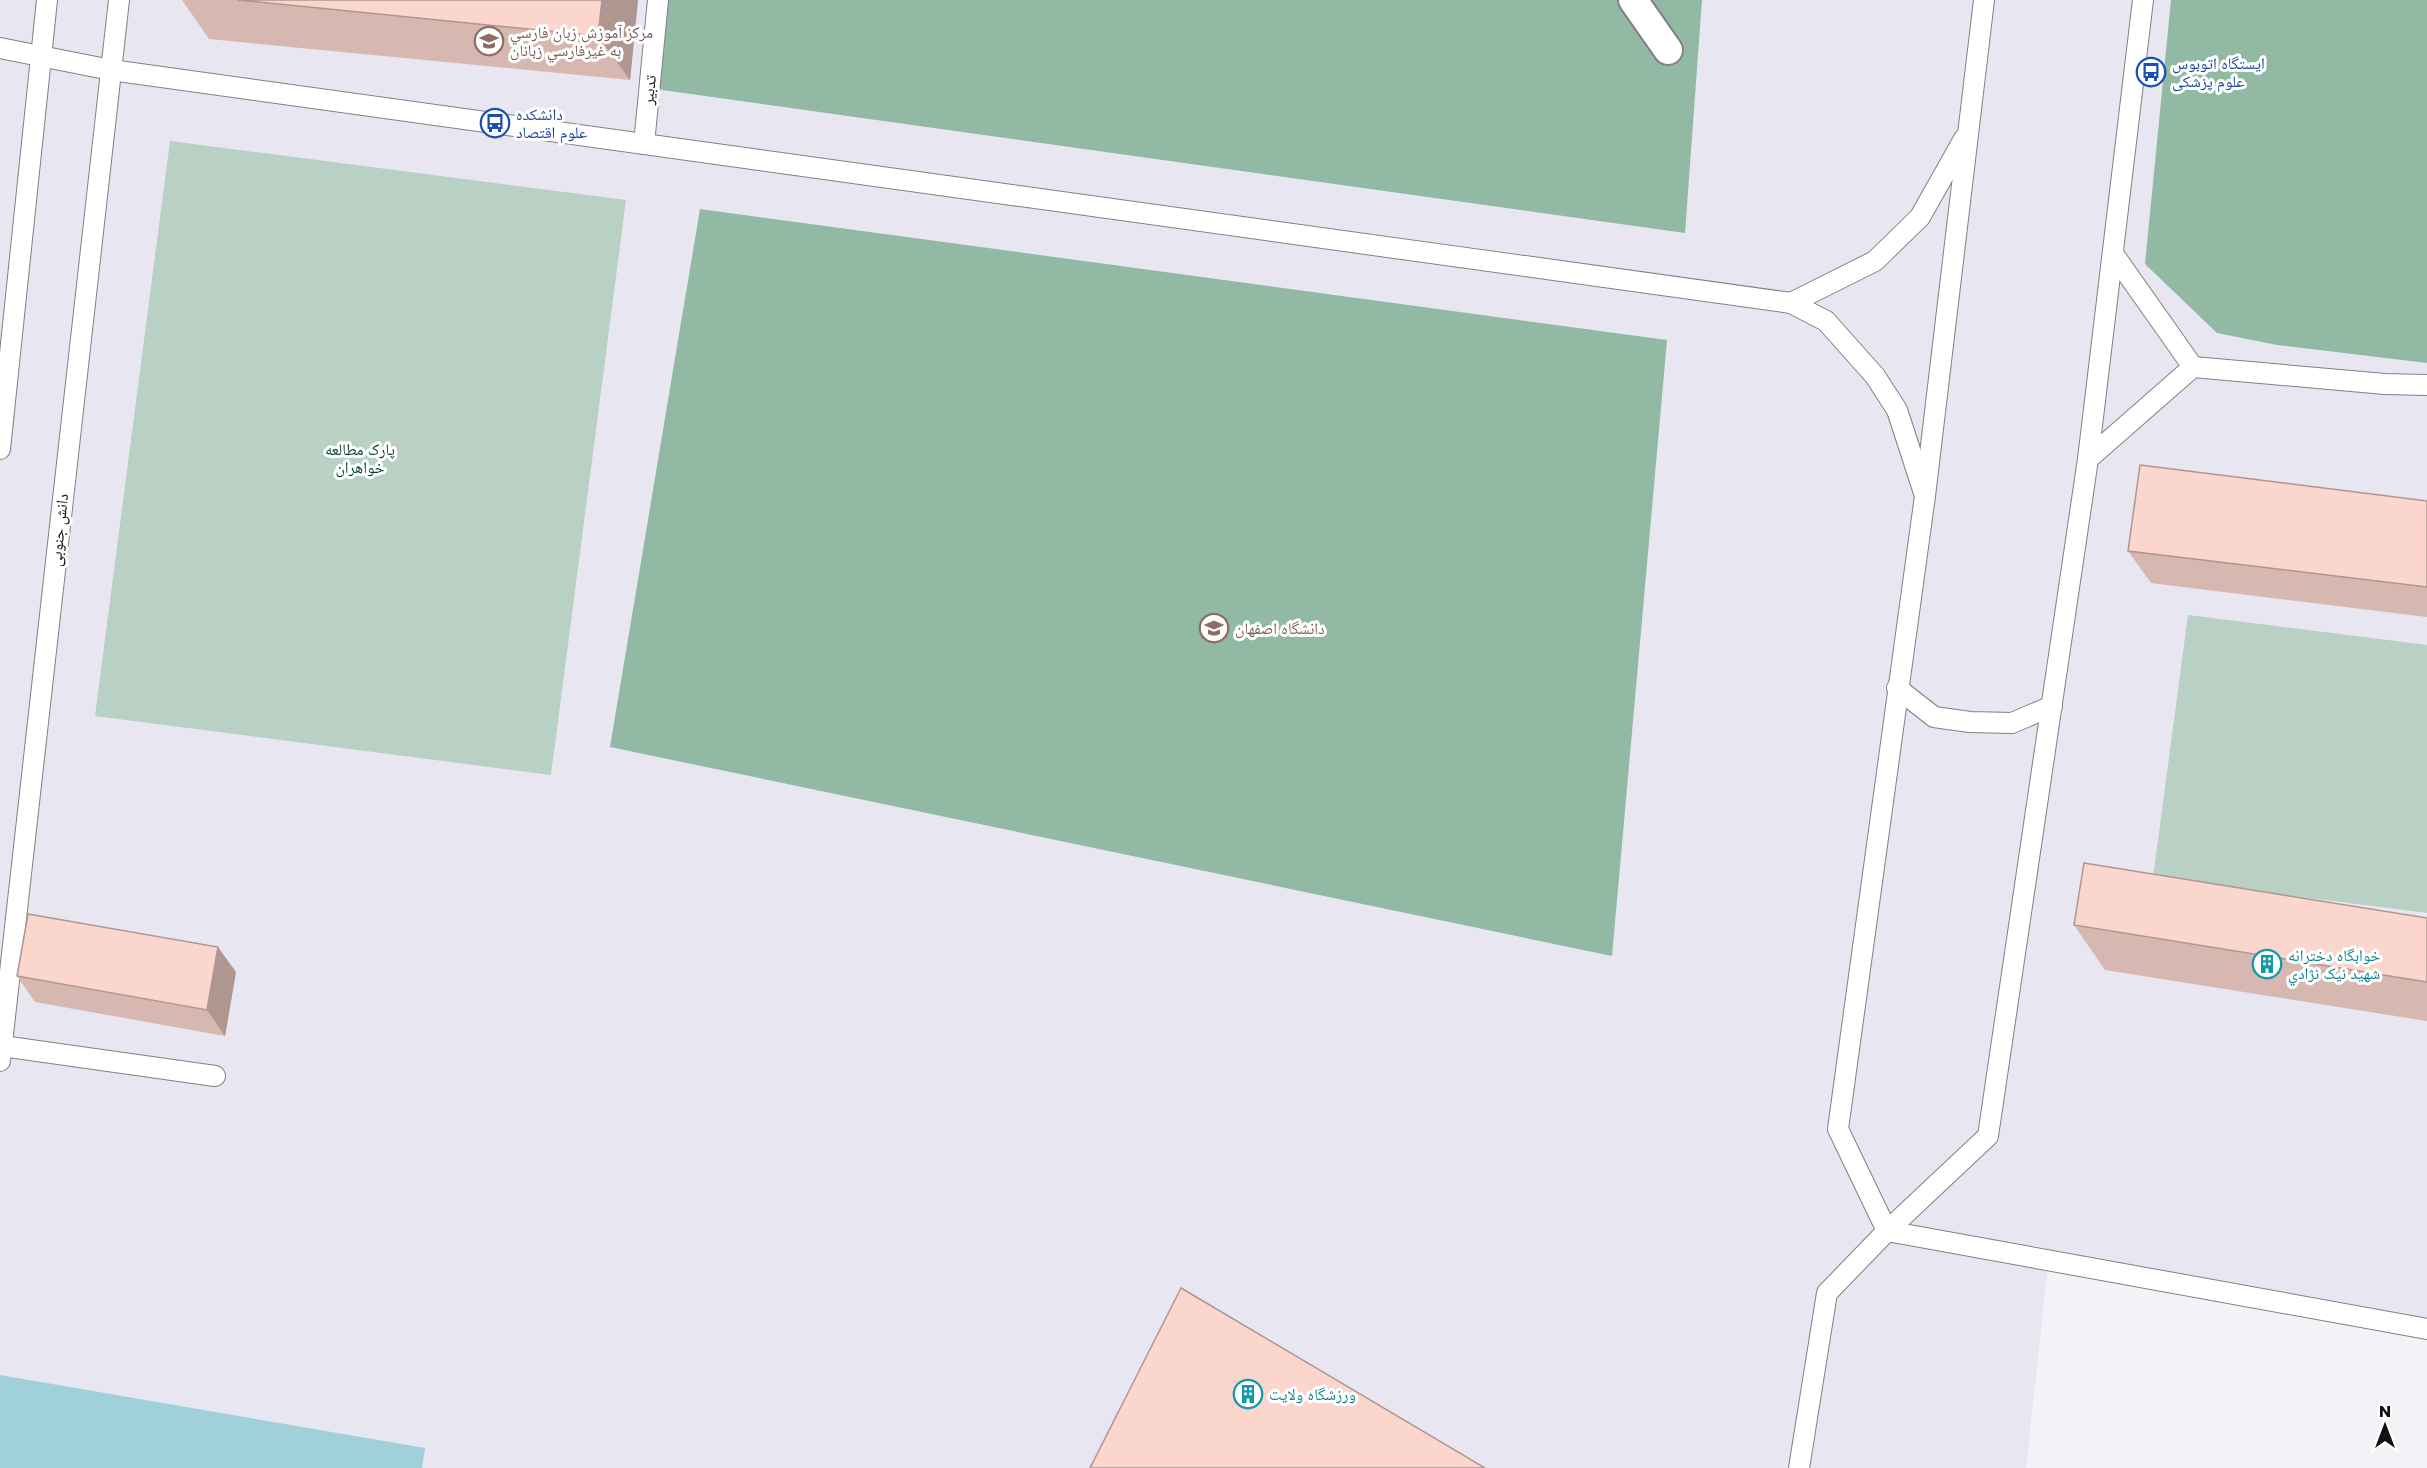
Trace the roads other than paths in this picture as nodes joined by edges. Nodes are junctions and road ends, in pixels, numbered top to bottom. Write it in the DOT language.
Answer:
graph roads {
  1 [pos="47,0"];
  2 [pos="119,0"];
  3 [pos="658,0"];
  4 [pos="1633,0"];
  5 [pos="1984,0"];
  6 [pos="2143,0"];
  7 [pos="0,48"];
  8 [pos="1668,50"];
  9 [pos="40,57"];
  10 [pos="111,70"];
  11 [pos="1969,132"];
  12 [pos="644,144"];
  13 [pos="2114,255"];
  14 [pos="1791,303"];
  15 [pos="2193,367"];
  16 [pos="2427,385"];
  17 [pos="0,449"];
  18 [pos="2088,459"];
  19 [pos="1925,496"];
  20 [pos="1897,688"];
  21 [pos="2052,706"];
  22 [pos="1,1053"];
  23 [pos="216,1076"];
  24 [pos="1887,1231"];
  25 [pos="2427,1329"];
  26 [pos="1799,1468"];
  1 -- 9 [label="lane"];
  2 -- 10 [label="lane, دانش جنوبی"];
  3 -- 12 [label="lane, تدبیر"];
  4 -- 8 [label="street"];
  5 -- 11 [label="lane"];
  6 -- 13 [label="lane"];
  7 -- 9 [label="lane"];
  9 -- 10 [label="lane"];
  9 -- 17 [label="lane"];
  10 -- 12 [label="lane"];
  10 -- 22 [label="lane, دانش جنوبی"];
  11 -- 14 [label="lane"];
  11 -- 19 [label="lane"];
  12 -- 14 [label="lane"];
  13 -- 15 [label="lane"];
  13 -- 18 [label="lane"];
  14 -- 19 [label="lane"];
  15 -- 16 [label="lane"];
  15 -- 18 [label="lane"];
  18 -- 21 [label="lane"];
  19 -- 20 [label="lane"];
  20 -- 21 [label="lane"];
  20 -- 24 [label="lane"];
  21 -- 24 [label="lane"];
  22 -- 23 [label="lane"];
  24 -- 25 [label="lane"];
  24 -- 26 [label="lane"];
}
